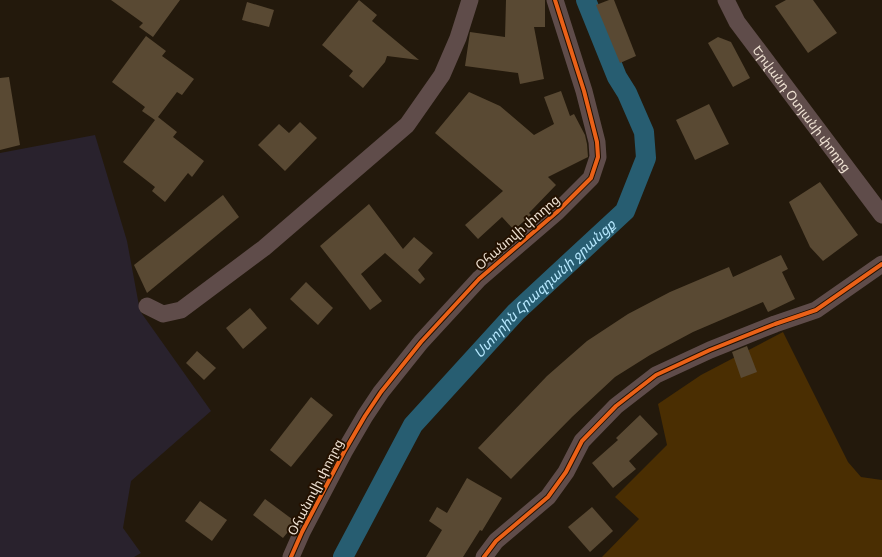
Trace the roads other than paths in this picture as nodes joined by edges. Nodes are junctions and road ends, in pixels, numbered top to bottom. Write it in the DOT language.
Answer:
graph roads {
  1 [pos="470,0"];
  2 [pos="556,0"];
  3 [pos="726,0"];
  4 [pos="882,215"];
  5 [pos="882,264"];
  6 [pos="147,306"];
  7 [pos="291,557"];
  8 [pos="484,557"];
  1 -- 6 [label="street"];
  2 -- 7 [label="street, Օհանովի փողոց"];
  3 -- 4 [label="street, Երվանդ Օտյանի փողոց"];
  5 -- 8 [label="street"];
}
